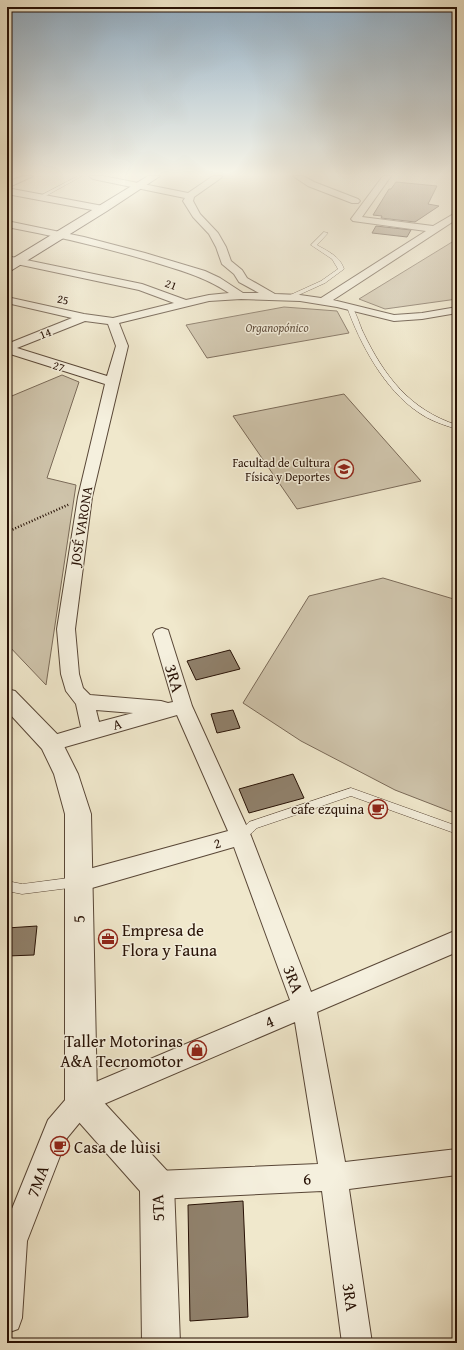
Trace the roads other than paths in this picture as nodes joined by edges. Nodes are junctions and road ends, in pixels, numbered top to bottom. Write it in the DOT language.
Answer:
graph roads {
  1 [pos="52,239"];
  2 [pos="80,239"];
  3 [pos="216,239"];
  4 [pos="319,239"];
  5 [pos="420,239"];
  6 [pos="437,239"];
  7 [pos="10,262"];
  8 [pos="244,280"];
  9 [pos="228,289"];
  10 [pos="241,296"];
  11 [pos="271,296"];
  12 [pos="290,297"];
  13 [pos="209,298"];
  14 [pos="7,300"];
  15 [pos="322,302"];
  16 [pos="184,303"];
  17 [pos="337,304"];
  18 [pos="350,307"];
  19 [pos="457,310"];
  20 [pos="84,317"];
  21 [pos="113,321"];
  22 [pos="7,349"];
  23 [pos="112,382"];
  24 [pos="457,427"];
  25 [pos="162,634"];
  26 [pos="7,697"];
  27 [pos="85,702"];
  28 [pos="177,708"];
  29 [pos="90,732"];
  30 [pos="51,742"];
  31 [pos="457,830"];
  32 [pos="241,836"];
  33 [pos="78,882"];
  34 [pos="7,886"];
  35 [pos="457,941"];
  36 [pos="304,1006"];
  37 [pos="81,1101"];
  38 [pos="457,1162"];
  39 [pos="334,1176"];
  40 [pos="157,1184"];
  41 [pos="7,1318"];
  42 [pos="161,1343"];
  43 [pos="357,1343"];
  1 -- 7 [label="street"];
  2 -- 9 [label="street"];
  3 -- 8 [label="street"];
  4 -- 12 [label="lane"];
  5 -- 15 [label="street"];
  6 -- 17 [label="street"];
  7 -- 16 [label="street, 21"];
  8 -- 9 [label="street"];
  8 -- 11 [label="street"];
  9 -- 10 [label="street"];
  9 -- 13 [label="street"];
  10 -- 11 [label="street"];
  10 -- 13 [label="street"];
  11 -- 12 [label="street"];
  12 -- 15 [label="street"];
  13 -- 16 [label="street"];
  14 -- 20 [label="street, 25"];
  15 -- 17 [label="street"];
  16 -- 21 [label="street"];
  17 -- 18 [label="street"];
  18 -- 19 [label="street"];
  18 -- 24 [label="lane"];
  20 -- 21 [label="street, 25"];
  20 -- 22 [label="street, 14"];
  21 -- 23 [label="street, JOSÉ VARONA"];
  22 -- 23 [label="street, 27"];
  23 -- 27 [label="street, JOSÉ VARONA"];
  25 -- 28 [label="street, 3RA"];
  26 -- 30 [label="street, 5"];
  27 -- 28 [label="street"];
  27 -- 29 [label="street, JOSÉ VARONA"];
  28 -- 29 [label="street, A"];
  28 -- 32 [label="street, 3RA"];
  29 -- 30 [label="street, A"];
  30 -- 33 [label="street, 5"];
  31 -- 32 [label="lane, 2"];
  32 -- 33 [label="street, 2"];
  32 -- 36 [label="street, 3RA"];
  33 -- 34 [label="lane"];
  33 -- 37 [label="street, 5"];
  35 -- 36 [label="street, 4"];
  36 -- 37 [label="street, 4"];
  36 -- 39 [label="street, 3RA"];
  37 -- 40 [label="street, 5TA"];
  37 -- 41 [label="street, 7MA"];
  38 -- 39 [label="street, 6"];
  39 -- 40 [label="street, 6"];
  39 -- 43 [label="street, 3RA"];
  40 -- 42 [label="street, 5TA"];
}
